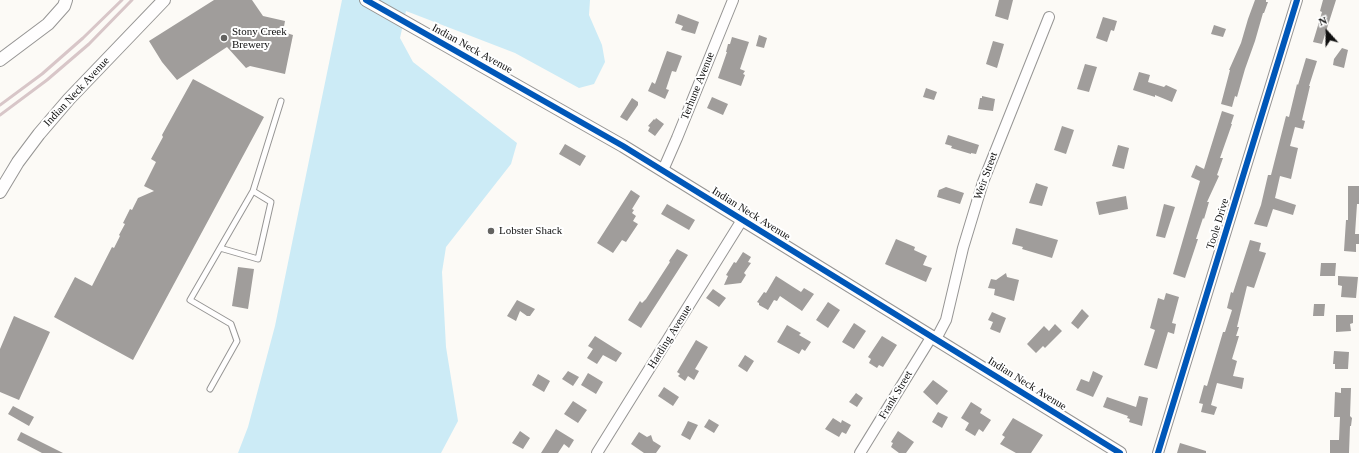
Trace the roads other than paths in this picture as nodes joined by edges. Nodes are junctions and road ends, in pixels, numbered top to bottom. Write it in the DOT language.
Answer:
graph roads {
  1 [pos="66,0"];
  2 [pos="164,0"];
  3 [pos="366,0"];
  4 [pos="733,0"];
  5 [pos="1297,0"];
  6 [pos="1049,17"];
  7 [pos="0,60"];
  8 [pos="281,101"];
  9 [pos="663,170"];
  10 [pos="253,191"];
  11 [pos="0,192"];
  12 [pos="742,220"];
  13 [pos="220,248"];
  14 [pos="934,338"];
  15 [pos="210,389"];
  16 [pos="597,453"];
  17 [pos="860,453"];
  18 [pos="1120,453"];
  19 [pos="1158,453"];
  1 -- 7 [label="street"];
  2 -- 11 [label="street, Indian Neck Avenue"];
  3 -- 9 [label="street, Indian Neck Avenue"];
  4 -- 9 [label="street, Terhune Avenue"];
  5 -- 19 [label="street, Toole Drive"];
  6 -- 14 [label="street, Weir Street"];
  8 -- 10 [label="lane"];
  9 -- 12 [label="street, Indian Neck Avenue"];
  10 -- 13 [label="lane"];
  10 -- 13 [label="lane"];
  12 -- 14 [label="street, Indian Neck Avenue"];
  12 -- 16 [label="street, Harding Avenue"];
  13 -- 15 [label="lane"];
  14 -- 17 [label="street, Frank Street"];
  14 -- 18 [label="street, Indian Neck Avenue"];
}
